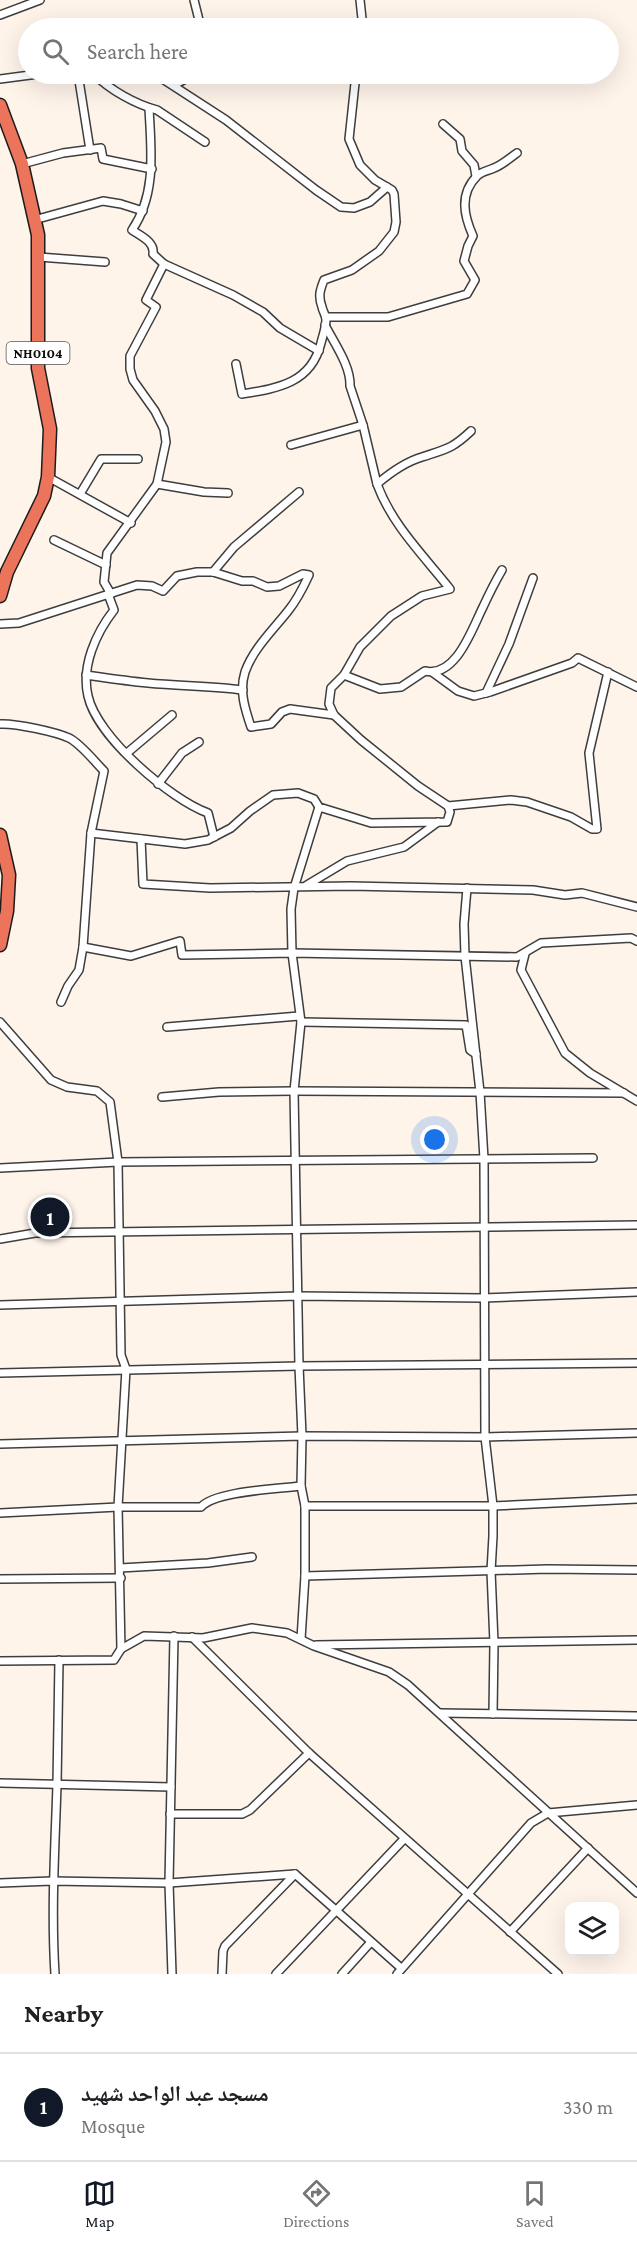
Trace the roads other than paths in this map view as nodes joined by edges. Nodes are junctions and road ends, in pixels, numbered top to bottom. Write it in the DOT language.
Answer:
graph roads {
  1 [pos="40,0"];
  2 [pos="194,0"];
  3 [pos="360,0"];
  4 [pos="0,15"];
  5 [pos="198,18"];
  6 [pos="362,18"];
  7 [pos="18,77"];
  8 [pos="0,79"];
  9 [pos="80,84"];
  10 [pos="105,84"];
  11 [pos="355,84"];
  12 [pos="174,85"];
  13 [pos="0,105"];
  14 [pos="149,108"];
  15 [pos="443,124"];
  16 [pos="205,142"];
  17 [pos="90,150"];
  18 [pos="517,153"];
  19 [pos="22,164"];
  20 [pos="152,169"];
  21 [pos="476,176"];
  22 [pos="387,187"];
  23 [pos="142,211"];
  24 [pos="34,220"];
  25 [pos="39,257"];
  26 [pos="105,262"];
  27 [pos="164,264"];
  28 [pos="326,321"];
  29 [pos="319,351"];
  30 [pos="236,364"];
  31 [pos="363,425"];
  32 [pos="471,431"];
  33 [pos="291,445"];
  34 [pos="138,459"];
  35 [pos="48,477"];
  36 [pos="158,483"];
  37 [pos="377,484"];
  38 [pos="298,492"];
  39 [pos="81,494"];
  40 [pos="228,494"];
  41 [pos="131,523"];
  42 [pos="54,540"];
  43 [pos="106,565"];
  44 [pos="502,570"];
  45 [pos="213,572"];
  46 [pos="533,578"];
  47 [pos="109,594"];
  48 [pos="0,596"];
  49 [pos="0,624"];
  50 [pos="432,672"];
  51 [pos="608,672"];
  52 [pos="86,675"];
  53 [pos="344,675"];
  54 [pos="637,687"];
  55 [pos="243,690"];
  56 [pos="486,693"];
  57 [pos="172,715"];
  58 [pos="334,715"];
  59 [pos="0,724"];
  60 [pos="199,742"];
  61 [pos="127,753"];
  62 [pos="158,784"];
  63 [pos="448,806"];
  64 [pos="319,807"];
  65 [pos="438,822"];
  66 [pos="91,833"];
  67 [pos="0,835"];
  68 [pos="214,837"];
  69 [pos="141,839"];
  70 [pos="305,886"];
  71 [pos="294,888"];
  72 [pos="467,888"];
  73 [pos="637,907"];
  74 [pos="637,941"];
  75 [pos="0,945"];
  76 [pos="83,947"];
  77 [pos="292,953"];
  78 [pos="525,954"];
  79 [pos="465,956"];
  80 [pos="61,1002"];
  81 [pos="300,1019"];
  82 [pos="0,1022"];
  83 [pos="167,1027"];
  84 [pos="476,1054"];
  85 [pos="294,1091"];
  86 [pos="480,1092"];
  87 [pos="624,1093"];
  88 [pos="162,1097"];
  89 [pos="637,1101"];
  90 [pos="593,1158"];
  91 [pos="483,1159"];
  92 [pos="296,1161"];
  93 [pos="118,1162"];
  94 [pos="0,1168"];
  95 [pos="637,1225"];
  96 [pos="483,1228"];
  97 [pos="297,1229"];
  98 [pos="119,1231"];
  99 [pos="0,1239"];
  100 [pos="637,1292"];
  101 [pos="298,1296"];
  102 [pos="483,1298"];
  103 [pos="121,1301"];
  104 [pos="0,1305"];
  105 [pos="637,1363"];
  106 [pos="486,1365"];
  107 [pos="299,1366"];
  108 [pos="126,1370"];
  109 [pos="0,1372"];
  110 [pos="637,1433"];
  111 [pos="302,1436"];
  112 [pos="485,1437"];
  113 [pos="121,1440"];
  114 [pos="0,1444"];
  115 [pos="301,1486"];
  116 [pos="637,1499"];
  117 [pos="305,1506"];
  118 [pos="493,1506"];
  119 [pos="118,1507"];
  120 [pos="0,1513"];
  121 [pos="252,1557"];
  122 [pos="120,1568"];
  123 [pos="637,1570"];
  124 [pos="491,1571"];
  125 [pos="305,1576"];
  126 [pos="121,1578"];
  127 [pos="0,1579"];
  128 [pos="174,1636"];
  129 [pos="192,1637"];
  130 [pos="301,1639"];
  131 [pos="637,1640"];
  132 [pos="494,1643"];
  133 [pos="314,1646"];
  134 [pos="121,1649"];
  135 [pos="59,1660"];
  136 [pos="0,1661"];
  137 [pos="440,1713"];
  138 [pos="493,1714"];
  139 [pos="637,1716"];
  140 [pos="309,1753"];
  141 [pos="0,1783"];
  142 [pos="57,1785"];
  143 [pos="171,1787"];
  144 [pos="637,1805"];
  145 [pos="548,1813"];
  146 [pos="170,1814"];
  147 [pos="404,1839"];
  148 [pos="588,1848"];
  149 [pos="295,1874"];
  150 [pos="52,1881"];
  151 [pos="0,1883"];
  152 [pos="169,1883"];
  153 [pos="637,1893"];
  154 [pos="467,1894"];
  155 [pos="335,1910"];
  156 [pos="510,1932"];
  157 [pos="371,1942"];
  158 [pos="399,1971"];
  159 [pos="55,1974"];
  160 [pos="172,1974"];
  161 [pos="222,1974"];
  162 [pos="276,1974"];
  163 [pos="342,1974"];
  164 [pos="558,1974"];
  1 -- 4 [label="street"];
  2 -- 5 [label="street"];
  3 -- 6 [label="street"];
  7 -- 8 [label="street"];
  9 -- 17 [label="street"];
  10 -- 14 [label="street"];
  11 -- 22 [label="street"];
  12 -- 22 [label="street"];
  13 -- 19 [label="highway, NH0104"];
  14 -- 16 [label="street"];
  14 -- 20 [label="street"];
  15 -- 21 [label="street"];
  17 -- 19 [label="street"];
  17 -- 20 [label="street"];
  18 -- 21 [label="street"];
  19 -- 24 [label="highway, NH0104"];
  20 -- 23 [label="street"];
  21 -- 28 [label="street"];
  22 -- 28 [label="street"];
  23 -- 24 [label="street"];
  23 -- 27 [label="street"];
  24 -- 25 [label="highway, NH0104"];
  25 -- 26 [label="street"];
  25 -- 35 [label="highway, NH0104"];
  27 -- 29 [label="street"];
  27 -- 36 [label="street"];
  28 -- 29 [label="street"];
  28 -- 31 [label="street"];
  29 -- 30 [label="street"];
  31 -- 33 [label="street"];
  31 -- 37 [label="street"];
  32 -- 37 [label="street"];
  34 -- 39 [label="street"];
  35 -- 39 [label="street"];
  35 -- 48 [label="highway, NH0104"];
  36 -- 40 [label="street"];
  36 -- 41 [label="street"];
  37 -- 53 [label="street"];
  38 -- 45 [label="street"];
  39 -- 41 [label="street"];
  41 -- 43 [label="street"];
  42 -- 43 [label="street"];
  43 -- 47 [label="street"];
  44 -- 50 [label="street"];
  45 -- 47 [label="street"];
  45 -- 55 [label="street"];
  46 -- 56 [label="street"];
  47 -- 49 [label="street"];
  47 -- 52 [label="street"];
  50 -- 53 [label="street"];
  50 -- 56 [label="street"];
  51 -- 54 [label="street"];
  51 -- 56 [label="street"];
  51 -- 63 [label="street"];
  52 -- 55 [label="street"];
  52 -- 61 [label="street"];
  53 -- 58 [label="street"];
  55 -- 58 [label="street"];
  57 -- 61 [label="street"];
  58 -- 63 [label="street"];
  59 -- 66 [label="street"];
  60 -- 62 [label="street"];
  61 -- 62 [label="street"];
  62 -- 68 [label="street"];
  63 -- 65 [label="street"];
  64 -- 65 [label="street"];
  64 -- 68 [label="street"];
  64 -- 71 [label="street"];
  65 -- 70 [label="street"];
  66 -- 69 [label="street"];
  66 -- 76 [label="street"];
  67 -- 75 [label="highway"];
  68 -- 69 [label="street"];
  69 -- 71 [label="street"];
  70 -- 71 [label="street"];
  70 -- 72 [label="street"];
  71 -- 77 [label="street"];
  72 -- 73 [label="street"];
  72 -- 79 [label="street"];
  74 -- 78 [label="street"];
  76 -- 77 [label="street"];
  76 -- 80 [label="street"];
  77 -- 79 [label="street"];
  77 -- 81 [label="street"];
  78 -- 79 [label="street"];
  78 -- 87 [label="street"];
  79 -- 84 [label="street"];
  81 -- 83 [label="street"];
  81 -- 84 [label="street"];
  81 -- 85 [label="street"];
  82 -- 93 [label="street"];
  84 -- 86 [label="street"];
  85 -- 86 [label="street"];
  85 -- 88 [label="street"];
  85 -- 92 [label="street"];
  86 -- 87 [label="street"];
  86 -- 91 [label="street"];
  87 -- 89 [label="street"];
  90 -- 91 [label="street"];
  91 -- 92 [label="street"];
  91 -- 96 [label="street"];
  92 -- 93 [label="street"];
  92 -- 97 [label="street"];
  93 -- 94 [label="street"];
  93 -- 98 [label="street"];
  95 -- 96 [label="street"];
  96 -- 97 [label="street"];
  96 -- 102 [label="street"];
  97 -- 98 [label="street"];
  97 -- 101 [label="street"];
  98 -- 99 [label="street"];
  98 -- 103 [label="street"];
  100 -- 102 [label="street"];
  101 -- 102 [label="street"];
  101 -- 103 [label="street"];
  101 -- 107 [label="street"];
  102 -- 106 [label="street"];
  103 -- 104 [label="street"];
  103 -- 108 [label="street"];
  105 -- 106 [label="street"];
  106 -- 107 [label="street"];
  106 -- 112 [label="street"];
  107 -- 108 [label="street"];
  107 -- 111 [label="street"];
  108 -- 109 [label="street"];
  108 -- 113 [label="street"];
  110 -- 112 [label="street"];
  111 -- 112 [label="street"];
  111 -- 113 [label="street"];
  111 -- 115 [label="street"];
  112 -- 118 [label="street"];
  113 -- 114 [label="street"];
  113 -- 119 [label="street"];
  115 -- 117 [label="street"];
  115 -- 119 [label="street"];
  116 -- 118 [label="street"];
  117 -- 118 [label="street"];
  117 -- 125 [label="street"];
  118 -- 124 [label="street"];
  119 -- 120 [label="street"];
  119 -- 122 [label="street"];
  121 -- 122 [label="street"];
  122 -- 126 [label="street"];
  123 -- 124 [label="street"];
  124 -- 125 [label="street"];
  124 -- 132 [label="street"];
  125 -- 130 [label="street"];
  126 -- 127 [label="street"];
  126 -- 134 [label="street"];
  128 -- 129 [label="street"];
  128 -- 134 [label="street"];
  128 -- 143 [label="street"];
  129 -- 130 [label="street"];
  129 -- 140 [label="street"];
  130 -- 133 [label="street"];
  131 -- 132 [label="street"];
  132 -- 133 [label="street"];
  132 -- 138 [label="street"];
  133 -- 137 [label="street"];
  134 -- 135 [label="street"];
  135 -- 136 [label="street"];
  135 -- 142 [label="street"];
  137 -- 138 [label="street"];
  137 -- 145 [label="street"];
  138 -- 139 [label="street"];
  140 -- 146 [label="street"];
  140 -- 147 [label="street"];
  141 -- 142 [label="street"];
  142 -- 143 [label="street"];
  142 -- 150 [label="street"];
  143 -- 146 [label="street"];
  144 -- 145 [label="street"];
  145 -- 148 [label="street"];
  145 -- 154 [label="street"];
  146 -- 152 [label="street"];
  147 -- 154 [label="street"];
  147 -- 155 [label="street"];
  148 -- 153 [label="street"];
  148 -- 156 [label="street"];
  149 -- 152 [label="street"];
  149 -- 155 [label="street"];
  149 -- 161 [label="street"];
  150 -- 151 [label="street"];
  150 -- 152 [label="street"];
  150 -- 159 [label="street"];
  152 -- 160 [label="street"];
  154 -- 156 [label="street"];
  154 -- 158 [label="street"];
  155 -- 157 [label="street"];
  155 -- 162 [label="street"];
  156 -- 164 [label="street"];
  157 -- 158 [label="street"];
  157 -- 163 [label="street"];
}
